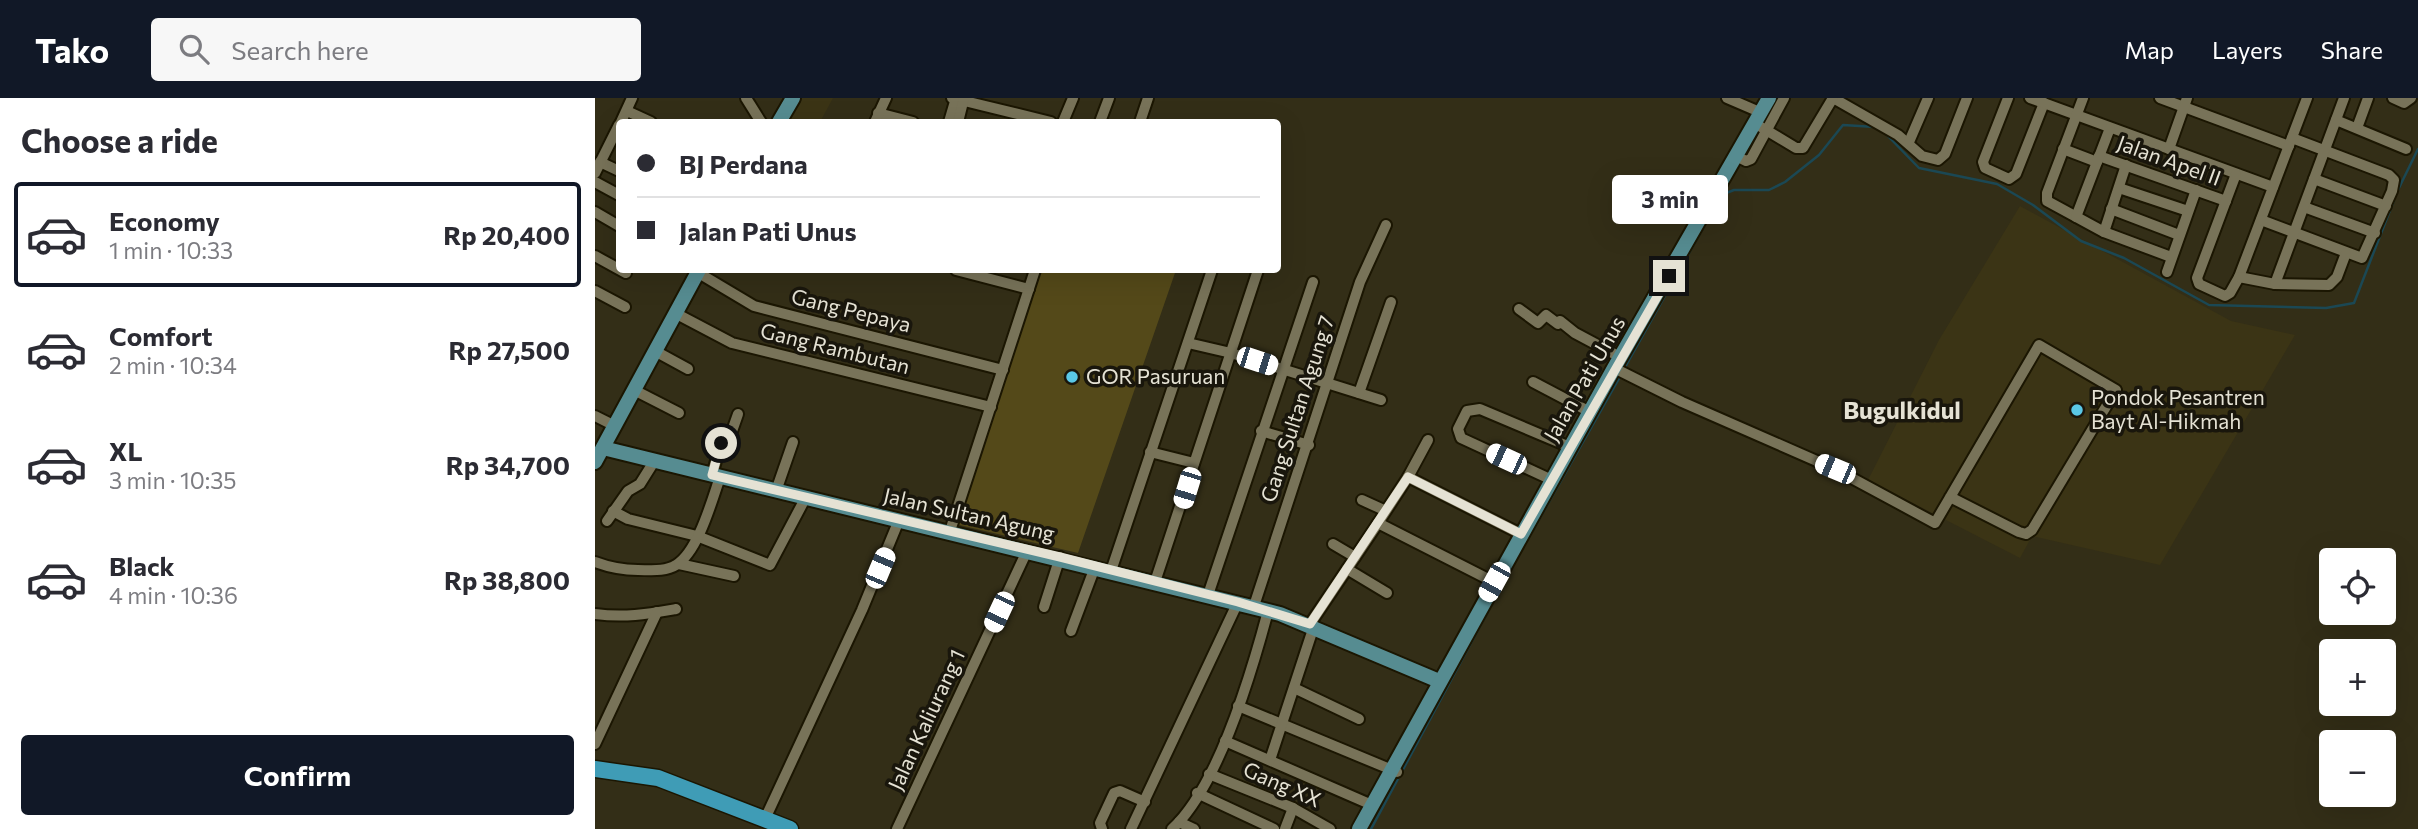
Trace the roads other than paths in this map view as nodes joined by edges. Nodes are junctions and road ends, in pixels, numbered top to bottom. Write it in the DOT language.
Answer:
graph roads {
  1 [pos="746,98"];
  2 [pos="793,98"];
  3 [pos="886,98"];
  4 [pos="1073,98"];
  5 [pos="1109,98"];
  6 [pos="1148,98"];
  7 [pos="1727,98"];
  8 [pos="1769,98"];
  9 [pos="1784,98"];
  10 [pos="1833,98"];
  11 [pos="1915,98"];
  12 [pos="1967,98"];
  13 [pos="2008,98"];
  14 [pos="2031,98"];
  15 [pos="2083,98"];
  16 [pos="2160,98"];
  17 [pos="2307,98"];
  18 [pos="2344,98"];
  19 [pos="2368,98"];
  20 [pos="2393,98"];
  21 [pos="2411,98"];
  22 [pos="958,99"];
  23 [pos="1927,101"];
  24 [pos="628,102"];
  25 [pos="2044,103"];
  26 [pos="2185,103"];
  27 [pos="2076,114"];
  28 [pos="876,118"];
  29 [pos="622,119"];
  30 [pos="648,119"];
  31 [pos="759,119"];
  32 [pos="781,119"];
  33 [pos="950,119"];
  34 [pos="958,119"];
  35 [pos="1039,119"];
  36 [pos="1064,119"];
  37 [pos="1101,119"];
  38 [pos="1141,119"];
  39 [pos="2336,121"];
  40 [pos="1762,124"];
  41 [pos="2110,128"];
  42 [pos="2357,128"];
  43 [pos="616,131"];
  44 [pos="1909,142"];
  45 [pos="2290,142"];
  46 [pos="2063,149"];
  47 [pos="2169,149"];
  48 [pos="2406,149"];
  49 [pos="2325,151"];
  50 [pos="2098,159"];
  51 [pos="599,161"];
  52 [pos="2126,165"];
  53 [pos="616,170"];
  54 [pos="2236,174"];
  55 [pos="2314,179"];
  56 [pos="595,182"];
  57 [pos="2273,187"];
  58 [pos="2119,188"];
  59 [pos="2196,190"];
  60 [pos="616,193"];
  61 [pos="2226,201"];
  62 [pos="2386,206"];
  63 [pos="2304,207"];
  64 [pos="2111,209"];
  65 [pos="2188,211"];
  66 [pos="595,212"];
  67 [pos="2076,217"];
  68 [pos="2261,220"];
  69 [pos="616,224"];
  70 [pos="1386,225"];
  71 [pos="2104,232"];
  72 [pos="2294,232"];
  73 [pos="2375,233"];
  74 [pos="2179,235"];
  75 [pos="2346,253"];
  76 [pos="595,256"];
  77 [pos="2171,257"];
  78 [pos="616,268"];
  79 [pos="2167,272"];
  80 [pos="697,273"];
  81 [pos="701,273"];
  82 [pos="968,273"];
  83 [pos="1034,273"];
  84 [pos="1211,273"];
  85 [pos="1257,273"];
  86 [pos="2239,277"];
  87 [pos="1313,282"];
  88 [pos="2275,284"];
  89 [pos="1026,288"];
  90 [pos="595,291"];
  91 [pos="1391,302"];
  92 [pos="625,307"];
  93 [pos="1519,309"];
  94 [pos="675,313"];
  95 [pos="1188,343"];
  96 [pos="655,351"];
  97 [pos="1231,353"];
  98 [pos="1619,368"];
  99 [pos="688,369"];
  100 [pos="999,369"];
  101 [pos="1283,370"];
  102 [pos="1533,382"];
  103 [pos="1326,383"];
  104 [pos="634,390"];
  105 [pos="1359,393"];
  106 [pos="1381,400"];
  107 [pos="987,406"];
  108 [pos="1590,412"];
  109 [pos="679,413"];
  110 [pos="738,414"];
  111 [pos="595,416"];
  112 [pos="615,426"];
  113 [pos="1262,431"];
  114 [pos="1428,440"];
  115 [pos="793,442"];
  116 [pos="1309,445"];
  117 [pos="1570,447"];
  118 [pos="604,448"];
  119 [pos="1150,452"];
  120 [pos="655,460"];
  121 [pos="595,462"];
  122 [pos="1194,463"];
  123 [pos="716,476"];
  124 [pos="1408,477"];
  125 [pos="1552,480"];
  126 [pos="776,491"];
  127 [pos="1950,497"];
  128 [pos="806,498"];
  129 [pos="1362,500"];
  130 [pos="1384,510"];
  131 [pos="899,520"];
  132 [pos="1378,523"];
  133 [pos="950,531"];
  134 [pos="1521,534"];
  135 [pos="697,536"];
  136 [pos="1333,544"];
  137 [pos="1027,551"];
  138 [pos="1060,557"];
  139 [pos="1355,557"];
  140 [pos="597,563"];
  141 [pos="679,564"];
  142 [pos="1094,567"];
  143 [pos="1347,569"];
  144 [pos="1111,571"];
  145 [pos="734,576"];
  146 [pos="595,577"];
  147 [pos="1155,582"];
  148 [pos="1494,582"];
  149 [pos="1387,593"];
  150 [pos="1208,595"];
  151 [pos="1238,602"];
  152 [pos="1044,607"];
  153 [pos="676,608"];
  154 [pos="1269,611"];
  155 [pos="657,612"];
  156 [pos="595,614"];
  157 [pos="1312,625"];
  158 [pos="1071,631"];
  159 [pos="1439,681"];
  160 [pos="1294,688"];
  161 [pos="1243,708"];
  162 [pos="1359,719"];
  163 [pos="1281,725"];
  164 [pos="1229,743"];
  165 [pos="595,744"];
  166 [pos="1270,760"];
  167 [pos="595,769"];
  168 [pos="1394,770"];
  169 [pos="1213,776"];
  170 [pos="1203,796"];
  171 [pos="1145,802"];
  172 [pos="1372,805"];
  173 [pos="1293,808"];
  174 [pos="765,819"];
  175 [pos="1175,825"];
  176 [pos="790,829"];
  177 [pos="897,829"];
  178 [pos="1102,829"];
  179 [pos="1131,829"];
  180 [pos="1194,829"];
  181 [pos="1274,829"];
  182 [pos="1285,829"];
  183 [pos="1330,829"];
  184 [pos="1359,829"];
  1 -- 31 [label="street"];
  2 -- 32 [label="main road"];
  3 -- 28 [label="street"];
  4 -- 36 [label="street"];
  5 -- 37 [label="street"];
  6 -- 38 [label="street"];
  7 -- 40 [label="street"];
  8 -- 40 [label="main road, Jalan Pati Unus"];
  9 -- 40 [label="street"];
  10 -- 40 [label="street"];
  10 -- 44 [label="street"];
  11 -- 23 [label="street"];
  12 -- 44 [label="street"];
  13 -- 25 [label="street"];
  14 -- 25 [label="street"];
  15 -- 27 [label="street"];
  16 -- 26 [label="street"];
  17 -- 45 [label="street"];
  18 -- 39 [label="street"];
  19 -- 42 [label="street"];
  20 -- 21 [label="street"];
  22 -- 33 [label="street"];
  22 -- 34 [label="street"];
  22 -- 35 [label="street"];
  23 -- 44 [label="street"];
  24 -- 29 [label="street"];
  24 -- 30 [label="street"];
  25 -- 27 [label="street"];
  26 -- 45 [label="street"];
  26 -- 47 [label="street"];
  27 -- 41 [label="street"];
  27 -- 46 [label="street"];
  39 -- 42 [label="street"];
  39 -- 49 [label="street"];
  40 -- 98 [label="main road, Jalan Pati Unus"];
  41 -- 47 [label="street"];
  41 -- 50 [label="street"];
  42 -- 48 [label="street"];
  43 -- 51 [label="street"];
  45 -- 49 [label="street"];
  45 -- 57 [label="street"];
  46 -- 50 [label="street, Jalan Apel II"];
  46 -- 67 [label="street"];
  47 -- 54 [label="street"];
  49 -- 55 [label="street"];
  49 -- 62 [label="street"];
  50 -- 52 [label="street, Jalan Apel II"];
  50 -- 67 [label="street"];
  51 -- 53 [label="street"];
  52 -- 58 [label="street"];
  52 -- 59 [label="street, Jalan Apel II"];
  54 -- 57 [label="street"];
  54 -- 61 [label="street"];
  55 -- 62 [label="street"];
  55 -- 63 [label="street"];
  56 -- 60 [label="street"];
  57 -- 68 [label="street"];
  58 -- 64 [label="street"];
  58 -- 65 [label="street"];
  59 -- 61 [label="street, Jalan Apel II"];
  59 -- 65 [label="street"];
  61 -- 86 [label="street"];
  62 -- 73 [label="street"];
  63 -- 72 [label="street"];
  63 -- 73 [label="street"];
  64 -- 71 [label="street"];
  64 -- 74 [label="street"];
  65 -- 74 [label="street"];
  66 -- 69 [label="street"];
  67 -- 71 [label="street"];
  68 -- 72 [label="street"];
  68 -- 86 [label="street"];
  70 -- 103 [label="street, Gang Sultan Agung 7"];
  71 -- 77 [label="street"];
  72 -- 75 [label="street"];
  72 -- 88 [label="street"];
  73 -- 75 [label="street"];
  74 -- 77 [label="street"];
  75 -- 88 [label="street"];
  76 -- 78 [label="street"];
  77 -- 79 [label="street"];
  80 -- 94 [label="main road"];
  81 -- 100 [label="street, Gang Pepaya"];
  82 -- 89 [label="street"];
  83 -- 89 [label="street"];
  84 -- 95 [label="street"];
  85 -- 97 [label="street"];
  86 -- 88 [label="street"];
  87 -- 101 [label="street"];
  89 -- 100 [label="street"];
  90 -- 92 [label="street"];
  91 -- 105 [label="street"];
  93 -- 98 [label="street"];
  94 -- 96 [label="main road"];
  94 -- 107 [label="street, Gang Rambutan"];
  95 -- 97 [label="street"];
  95 -- 119 [label="street"];
  96 -- 99 [label="street"];
  96 -- 104 [label="main road"];
  97 -- 101 [label="street"];
  97 -- 122 [label="street"];
  98 -- 108 [label="main road, Jalan Pati Unus"];
  98 -- 127 [label="street"];
  100 -- 107 [label="street"];
  101 -- 103 [label="street"];
  101 -- 113 [label="street"];
  102 -- 108 [label="street"];
  103 -- 105 [label="street"];
  103 -- 116 [label="street, Gang Sultan Agung 7"];
  104 -- 109 [label="street"];
  104 -- 112 [label="main road"];
  105 -- 106 [label="street"];
  107 -- 133 [label="street"];
  108 -- 117 [label="main road, Jalan Pati Unus"];
  110 -- 123 [label="street"];
  111 -- 112 [label="street"];
  112 -- 118 [label="main road"];
  113 -- 116 [label="street"];
  113 -- 150 [label="street"];
  114 -- 124 [label="street"];
  115 -- 126 [label="street"];
  116 -- 154 [label="street, Gang Sultan Agung 7"];
  117 -- 125 [label="main road, Jalan Pati Unus"];
  117 -- 125 [label="street"];
  118 -- 120 [label="main road, Jalan Sultan Agung"];
  118 -- 121 [label="main road"];
  119 -- 122 [label="street"];
  119 -- 144 [label="street"];
  120 -- 123 [label="main road, Jalan Sultan Agung"];
  120 -- 135 [label="street"];
  122 -- 147 [label="street"];
  123 -- 126 [label="main road, Jalan Sultan Agung"];
  123 -- 135 [label="street"];
  124 -- 130 [label="street"];
  124 -- 134 [label="street"];
  125 -- 134 [label="main road, Jalan Pati Unus"];
  126 -- 128 [label="main road, Jalan Sultan Agung"];
  127 -- 127 [label="street"];
  128 -- 131 [label="main road, Jalan Sultan Agung"];
  128 -- 135 [label="street"];
  129 -- 130 [label="street"];
  130 -- 132 [label="street"];
  131 -- 133 [label="main road, Jalan Sultan Agung"];
  131 -- 174 [label="street"];
  132 -- 139 [label="street"];
  132 -- 148 [label="street"];
  133 -- 137 [label="main road, Jalan Sultan Agung"];
  134 -- 148 [label="main road, Jalan Pati Unus"];
  135 -- 141 [label="street"];
  136 -- 139 [label="street"];
  137 -- 138 [label="main road, Jalan Sultan Agung"];
  137 -- 177 [label="street, Jalan Kaliurang 1"];
  138 -- 142 [label="main road, Jalan Sultan Agung"];
  138 -- 152 [label="street"];
  139 -- 143 [label="street"];
  140 -- 141 [label="street"];
  140 -- 146 [label="street"];
  141 -- 145 [label="street"];
  142 -- 144 [label="main road, Jalan Sultan Agung"];
  142 -- 158 [label="street"];
  143 -- 149 [label="street"];
  143 -- 157 [label="street"];
  144 -- 147 [label="main road, Jalan Sultan Agung"];
  147 -- 150 [label="main road, Jalan Sultan Agung"];
  148 -- 159 [label="main road, Jalan Pati Unus"];
  150 -- 151 [label="main road, Jalan Sultan Agung"];
  151 -- 154 [label="main road, Jalan Sultan Agung"];
  151 -- 171 [label="street"];
  153 -- 155 [label="street"];
  154 -- 157 [label="main road, Jalan Sultan Agung"];
  154 -- 161 [label="street, Gang Sultan Agung 7"];
  155 -- 156 [label="street"];
  155 -- 165 [label="street"];
  157 -- 159 [label="main road, Jalan Sultan Agung"];
  157 -- 160 [label="street"];
  159 -- 168 [label="main road, Jalan Pati Unus"];
  160 -- 162 [label="street"];
  160 -- 163 [label="street"];
  161 -- 163 [label="street"];
  161 -- 164 [label="street, Gang Sultan Agung 7"];
  163 -- 166 [label="street"];
  163 -- 168 [label="street"];
  164 -- 166 [label="street"];
  164 -- 169 [label="street, Gang Sultan Agung 7"];
  166 -- 172 [label="street"];
  167 -- 174 [label="highway"];
  168 -- 172 [label="main road, Jalan Pati Unus"];
  169 -- 170 [label="street, Gang Sultan Agung 7"];
  169 -- 173 [label="street, Gang XX"];
  170 -- 175 [label="street, Gang Sultan Agung 7"];
  170 -- 181 [label="street"];
  171 -- 178 [label="street"];
  171 -- 179 [label="street"];
  172 -- 184 [label="main road, Jalan Pati Unus"];
  173 -- 182 [label="street"];
  173 -- 183 [label="street, Gang XX"];
  174 -- 176 [label="highway"];
  175 -- 180 [label="street"];
}
